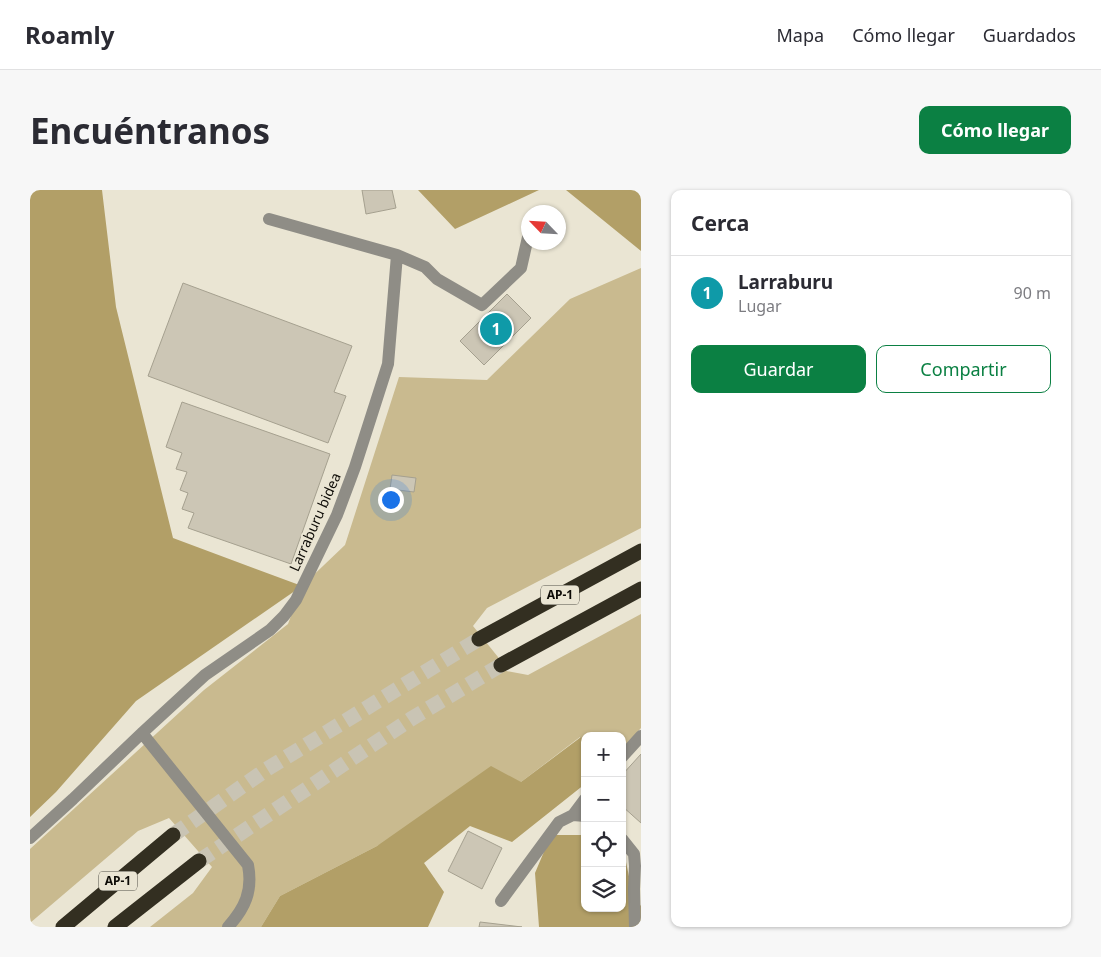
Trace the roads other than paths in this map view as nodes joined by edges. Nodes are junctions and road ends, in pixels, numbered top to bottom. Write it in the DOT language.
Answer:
graph roads {
  1 [pos="269,218"];
  2 [pos="525,250"];
  3 [pos="397,256"];
  4 [pos="641,551"];
  5 [pos="641,589"];
  6 [pos="478,639"];
  7 [pos="501,665"];
  8 [pos="142,733"];
  9 [pos="641,736"];
  10 [pos="626,753"];
  11 [pos="579,815"];
  12 [pos="173,835"];
  13 [pos="30,838"];
  14 [pos="626,844"];
  15 [pos="199,861"];
  16 [pos="501,901"];
  17 [pos="63,927"];
  18 [pos="115,927"];
  19 [pos="228,927"];
  20 [pos="635,927"];
  1 -- 3 [label="street"];
  2 -- 3 [label="street"];
  3 -- 8 [label="street, Larraburu bidea"];
  4 -- 6 [label="highway, AP-1"];
  5 -- 7 [label="highway, AP-1"];
  8 -- 13 [label="street, Larraburu bidea"];
  8 -- 19 [label="street"];
  9 -- 10 [label="street"];
  11 -- 16 [label="street"];
  12 -- 17 [label="highway, AP-1"];
  14 -- 20 [label="street"];
  15 -- 18 [label="highway, AP-1"];
}
